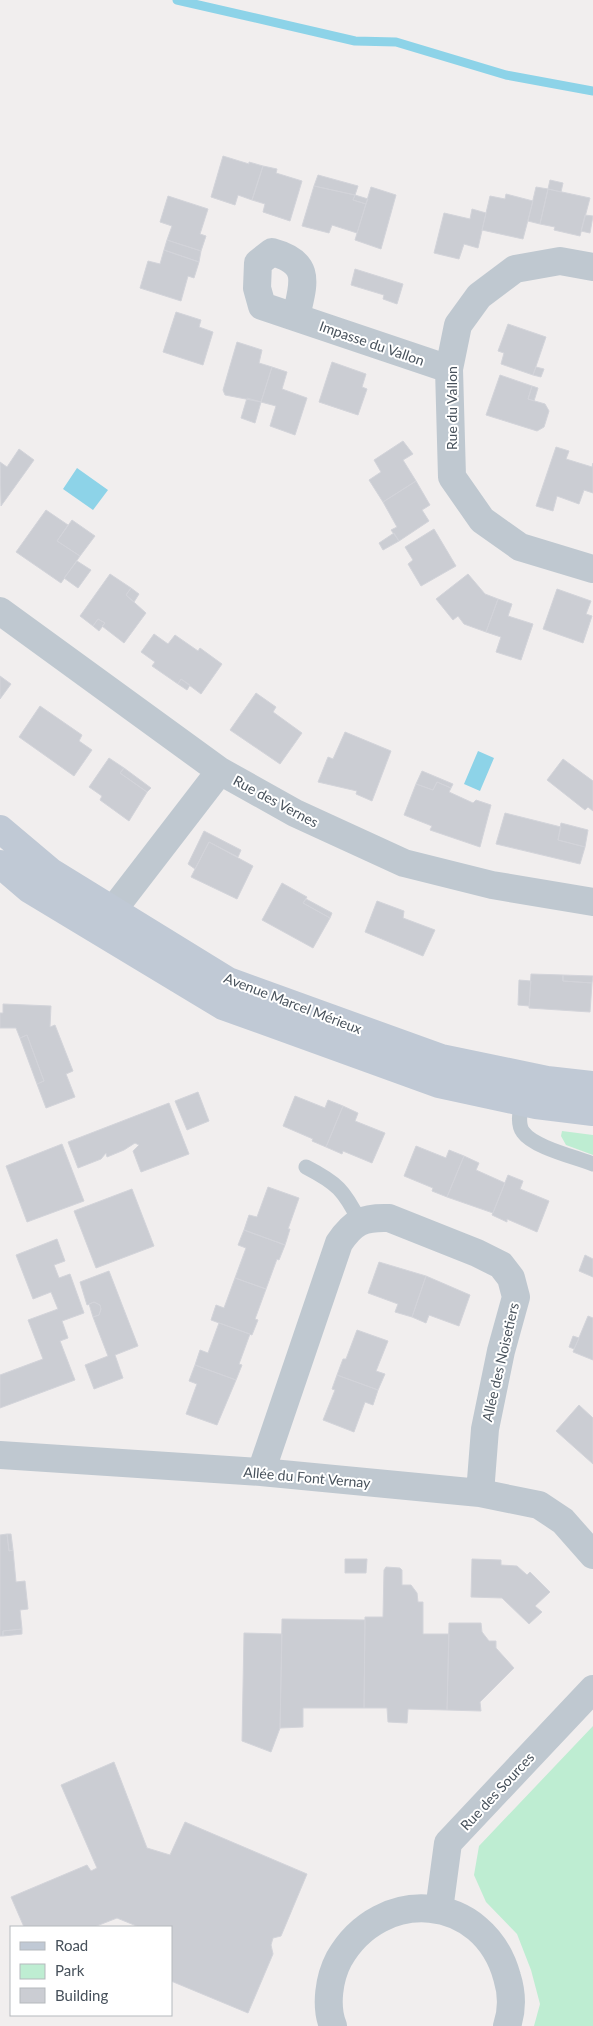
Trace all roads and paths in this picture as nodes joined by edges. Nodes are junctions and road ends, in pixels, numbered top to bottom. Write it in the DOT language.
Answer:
graph roads {
  1 [pos="593,267"];
  2 [pos="296,317"];
  3 [pos="449,369"];
  4 [pos="593,569"];
  5 [pos="0,611"];
  6 [pos="220,771"];
  7 [pos="0,829"];
  8 [pos="0,864"];
  9 [pos="593,902"];
  10 [pos="113,910"];
  11 [pos="593,1084"];
  12 [pos="522,1102"];
  13 [pos="593,1112"];
  14 [pos="593,1164"];
  15 [pos="306,1167"];
  16 [pos="360,1222"];
  17 [pos="0,1454"];
  18 [pos="261,1472"];
  19 [pos="480,1494"];
  20 [pos="593,1556"];
  21 [pos="593,1689"];
  22 [pos="439,1910"];
  23 [pos="333,2026"];
  24 [pos="507,2026"];
  1 -- 3 [label="street, Rue du Vallon"];
  2 -- 3 [label="street, Impasse du Vallon"];
  3 -- 4 [label="street, Rue du Vallon"];
  5 -- 6 [label="street, Rue des Vernes"];
  6 -- 9 [label="street, Rue des Vernes"];
  6 -- 10 [label="street"];
  7 -- 10 [label="main road, Avenue Marcel Mérieux"];
  8 -- 12 [label="main road, Avenue Marcel Mérieux"];
  10 -- 11 [label="main road, Avenue Marcel Mérieux"];
  12 -- 13 [label="main road, Avenue Marcel Mérieux"];
  12 -- 14 [label="lane"];
  15 -- 16 [label="lane"];
  16 -- 18 [label="street"];
  16 -- 19 [label="street, Allée des Noisetiers"];
  17 -- 18 [label="street, Allée du Font Vernay"];
  18 -- 19 [label="street, Allée du Font Vernay"];
  19 -- 20 [label="street, Allée du Font Vernay"];
  21 -- 22 [label="street, Rue des Sources"];
  22 -- 23 [label="street"];
  22 -- 24 [label="street"];
}
